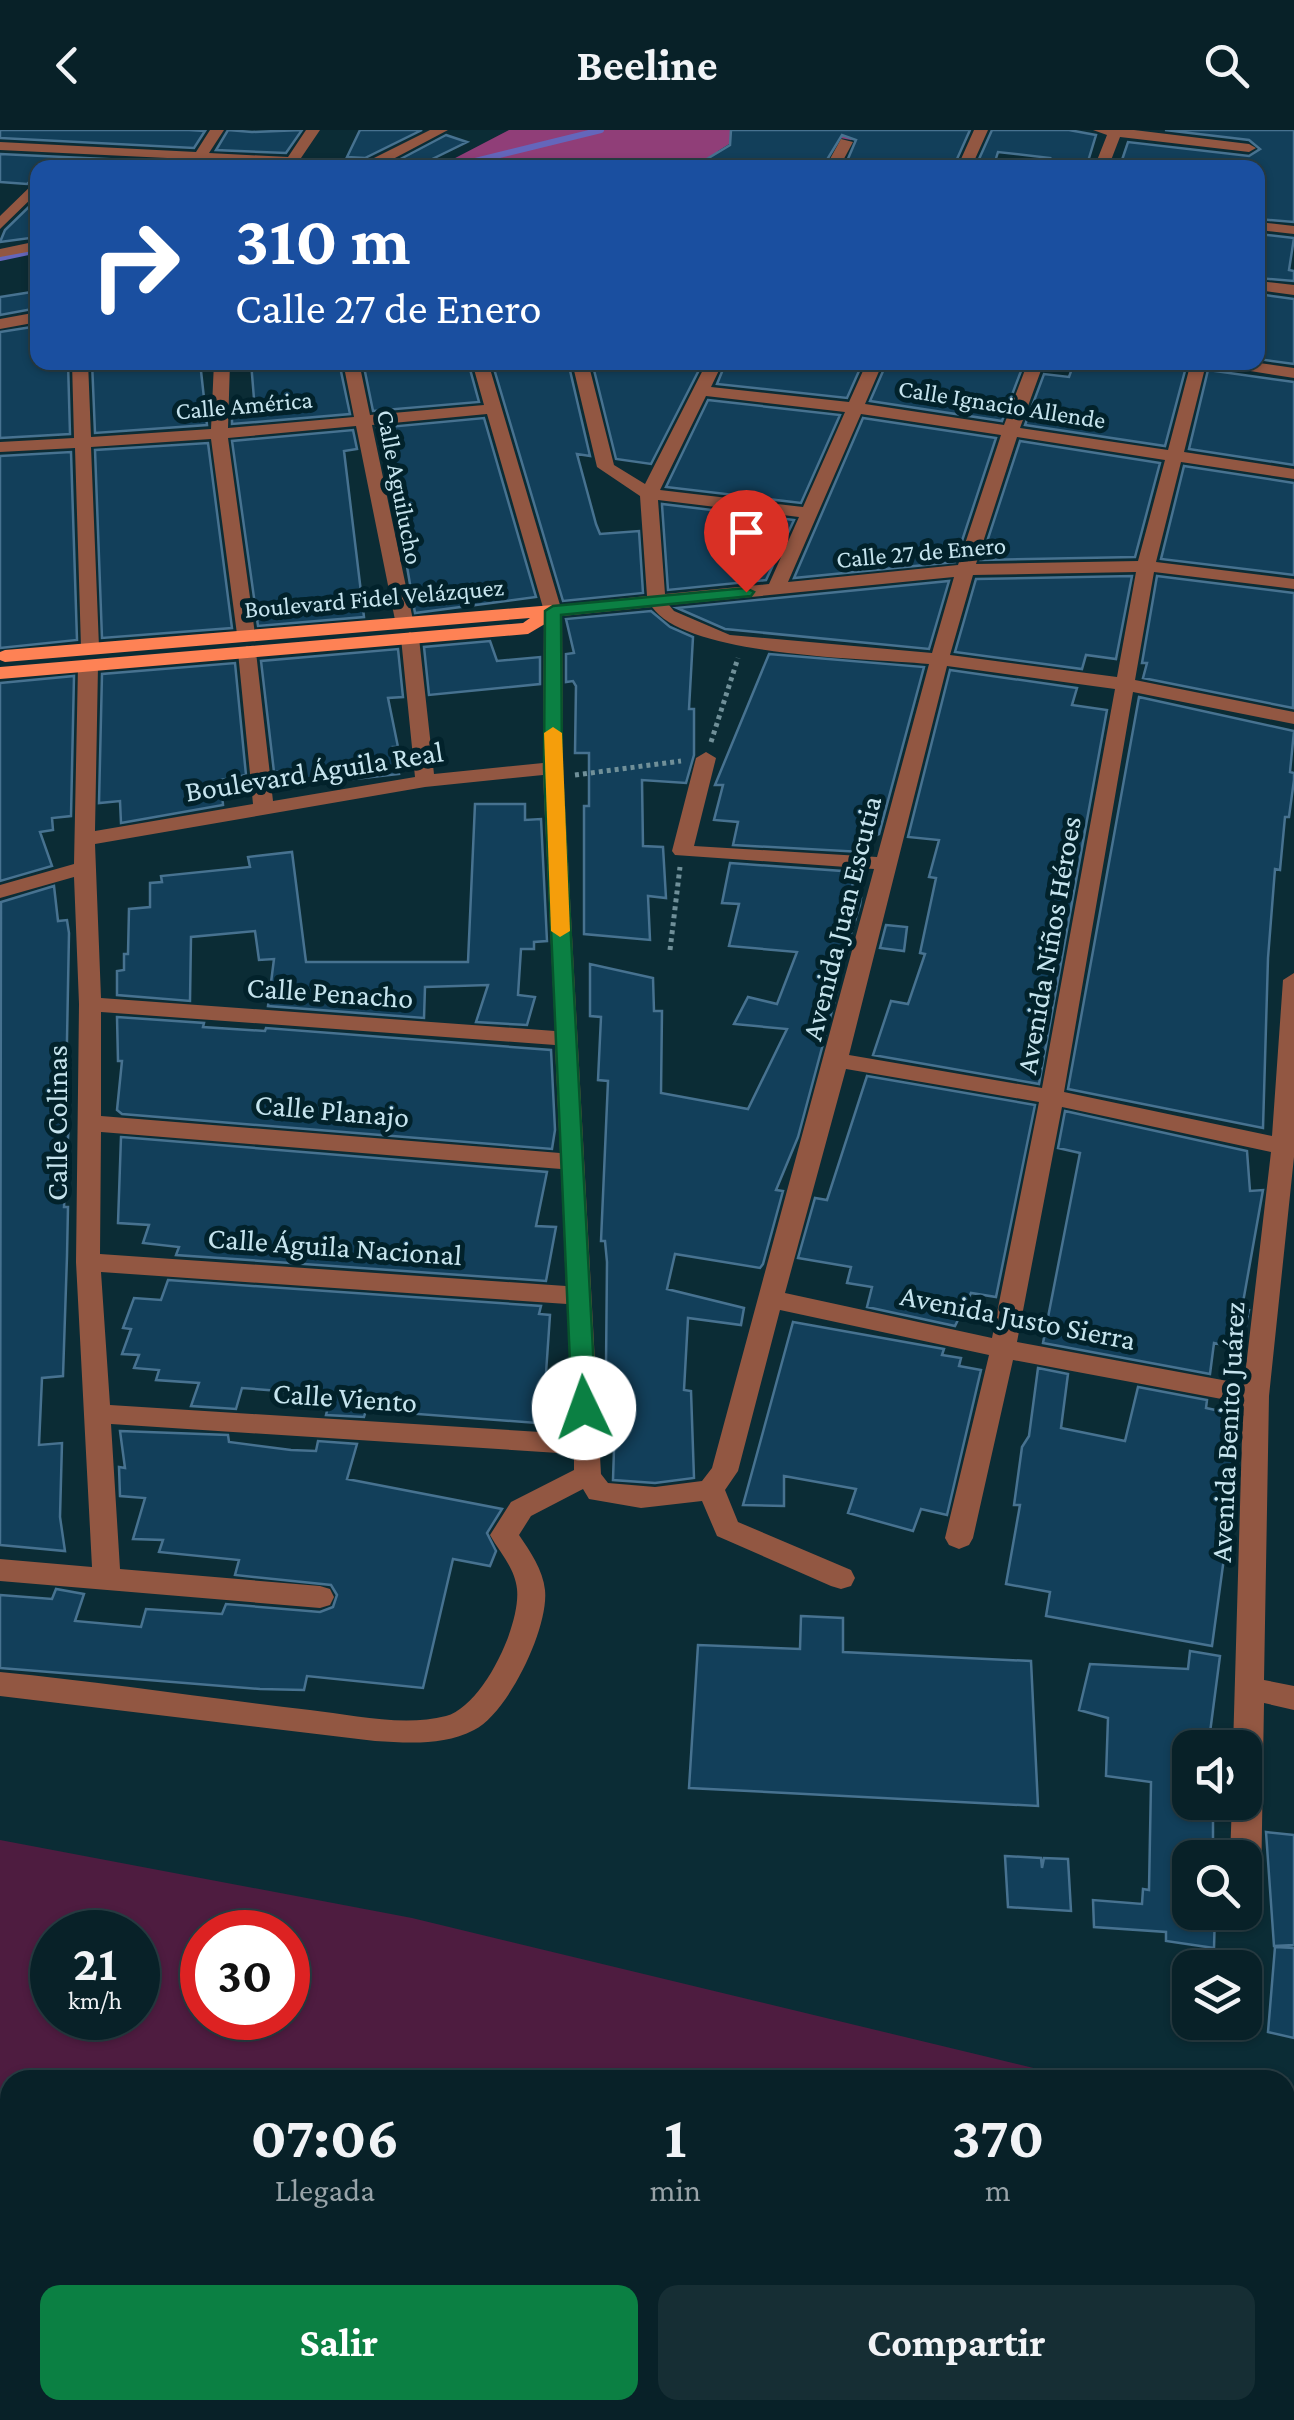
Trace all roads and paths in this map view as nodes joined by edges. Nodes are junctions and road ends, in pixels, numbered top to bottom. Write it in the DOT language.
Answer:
graph roads {
  1 [pos="100,130"];
  2 [pos="217,130"];
  3 [pos="313,130"];
  4 [pos="442,130"];
  5 [pos="1254,130"];
  6 [pos="980,131"];
  7 [pos="1107,131"];
  8 [pos="846,142"];
  9 [pos="0,146"];
  10 [pos="1249,148"];
  11 [pos="75,150"];
  12 [pos="200,157"];
  13 [pos="62,160"];
  14 [pos="150,160"];
  15 [pos="168,160"];
  16 [pos="234,160"];
  17 [pos="293,160"];
  18 [pos="380,160"];
  19 [pos="836,160"];
  20 [pos="967,160"];
  21 [pos="1103,160"];
  22 [pos="1246,160"];
  23 [pos="30,192"];
  24 [pos="0,226"];
  25 [pos="1265,227"];
  26 [pos="1294,230"];
  27 [pos="30,247"];
  28 [pos="0,253"];
  29 [pos="1265,287"];
  30 [pos="1294,290"];
  31 [pos="30,318"];
  32 [pos="0,324"];
  33 [pos="1265,369"];
  34 [pos="80,370"];
  35 [pos="222,370"];
  36 [pos="353,370"];
  37 [pos="482,370"];
  38 [pos="582,370"];
  39 [pos="711,370"];
  40 [pos="873,370"];
  41 [pos="1033,370"];
  42 [pos="1197,370"];
  43 [pos="1294,373"];
  44 [pos="701,391"];
  45 [pos="858,408"];
  46 [pos="493,410"];
  47 [pos="362,420"];
  48 [pos="1010,430"];
  49 [pos="220,434"];
  50 [pos="82,440"];
  51 [pos="0,447"];
  52 [pos="1174,456"];
  53 [pos="1294,474"];
  54 [pos="649,494"];
  55 [pos="809,513"];
  56 [pos="1146,566"];
  57 [pos="966,570"];
  58 [pos="1294,584"];
  59 [pos="776,590"];
  60 [pos="656,600"];
  61 [pos="553,611"];
  62 [pos="407,629"];
  63 [pos="742,642"];
  64 [pos="247,643"];
  65 [pos="0,656"];
  66 [pos="90,656"];
  67 [pos="938,659"];
  68 [pos="0,673"];
  69 [pos="1124,684"];
  70 [pos="1294,718"];
  71 [pos="706,758"];
  72 [pos="553,773"];
  73 [pos="425,782"];
  74 [pos="264,810"];
  75 [pos="85,839"];
  76 [pos="682,851"];
  77 [pos="886,864"];
  78 [pos="84,868"];
  79 [pos="0,892"];
  80 [pos="670,950"];
  81 [pos="1294,980"];
  82 [pos="90,1004"];
  83 [pos="566,1039"];
  84 [pos="836,1060"];
  85 [pos="1052,1097"];
  86 [pos="88,1123"];
  87 [pos="1288,1148"];
  88 [pos="570,1162"];
  89 [pos="88,1262"];
  90 [pos="578,1296"];
  91 [pos="769,1300"];
  92 [pos="1003,1350"];
  93 [pos="1256,1396"];
  94 [pos="100,1414"];
  95 [pos="586,1445"];
  96 [pos="593,1484"];
  97 [pos="710,1489"];
  98 [pos="960,1538"];
  99 [pos="0,1570"];
  100 [pos="841,1578"];
  101 [pos="107,1579"];
  102 [pos="320,1597"];
  103 [pos="0,1684"];
  104 [pos="1248,1688"];
  105 [pos="1294,1698"];
  106 [pos="1246,1840"];
  1 -- 11 [label="street"];
  2 -- 12 [label="street"];
  3 -- 17 [label="street"];
  4 -- 18 [label="street"];
  5 -- 10 [label="street"];
  6 -- 20 [label="street"];
  7 -- 10 [label="street"];
  7 -- 21 [label="street"];
  8 -- 19 [label="street"];
  9 -- 11 [label="street"];
  10 -- 22 [label="street"];
  11 -- 13 [label="street"];
  11 -- 14 [label="street"];
  12 -- 15 [label="street"];
  12 -- 16 [label="street"];
  23 -- 24 [label="street"];
  25 -- 26 [label="street"];
  27 -- 28 [label="street"];
  29 -- 30 [label="street"];
  31 -- 32 [label="street"];
  33 -- 43 [label="street"];
  34 -- 50 [label="street, Calle Colinas"];
  35 -- 49 [label="street"];
  36 -- 47 [label="street, Calle Aguilucho"];
  37 -- 46 [label="street"];
  38 -- 54 [label="street"];
  39 -- 44 [label="street"];
  40 -- 45 [label="street"];
  41 -- 48 [label="street, Avenida Juan Escutia"];
  42 -- 52 [label="street, Avenida Niños Héroes"];
  44 -- 45 [label="street, Calle Ignacio Allende"];
  44 -- 54 [label="street"];
  45 -- 48 [label="street, Calle Ignacio Allende"];
  45 -- 55 [label="street"];
  46 -- 47 [label="street, Calle América"];
  46 -- 61 [label="street"];
  47 -- 49 [label="street, Calle América"];
  47 -- 62 [label="street, Calle Aguilucho"];
  48 -- 52 [label="street, Calle Ignacio Allende"];
  48 -- 57 [label="street, Avenida Juan Escutia"];
  49 -- 50 [label="street, Calle América"];
  49 -- 64 [label="street"];
  50 -- 51 [label="street, Calle América"];
  50 -- 66 [label="street, Calle Colinas"];
  52 -- 53 [label="street, Calle Ignacio Allende"];
  52 -- 56 [label="street, Avenida Niños Héroes"];
  54 -- 55 [label="street"];
  54 -- 60 [label="street"];
  55 -- 59 [label="street"];
  56 -- 57 [label="street, Calle 27 de Enero"];
  56 -- 58 [label="street, Calle 27 de Enero"];
  56 -- 69 [label="street, Avenida Niños Héroes"];
  57 -- 59 [label="street, Calle 27 de Enero"];
  57 -- 67 [label="street, Avenida Juan Escutia"];
  59 -- 60 [label="street, Calle 27 de Enero"];
  60 -- 61 [label="street, Calle 27 de Enero"];
  60 -- 63 [label="street"];
  61 -- 62 [label="main road, Boulevard Fidel Velázquez"];
  61 -- 72 [label="street"];
  62 -- 64 [label="main road, Boulevard Fidel Velázquez"];
  62 -- 73 [label="street, Calle Aguilucho"];
  63 -- 67 [label="street"];
  63 -- 71 [label="path"];
  64 -- 66 [label="main road, Boulevard Fidel Velázquez"];
  64 -- 74 [label="street"];
  65 -- 66 [label="main road, Boulevard Fidel Velázquez"];
  66 -- 68 [label="main road, Boulevard Fidel Velázquez"];
  66 -- 75 [label="street, Calle Colinas"];
  67 -- 69 [label="street"];
  67 -- 77 [label="street, Avenida Juan Escutia"];
  69 -- 70 [label="street"];
  69 -- 85 [label="street, Avenida Niños Héroes"];
  71 -- 72 [label="path"];
  71 -- 76 [label="street"];
  72 -- 73 [label="street, Boulevard Águila Real"];
  72 -- 83 [label="street"];
  73 -- 74 [label="street, Boulevard Águila Real"];
  74 -- 75 [label="street, Boulevard Águila Real"];
  75 -- 78 [label="street, Calle Colinas"];
  76 -- 77 [label="street"];
  76 -- 80 [label="path"];
  77 -- 84 [label="street, Avenida Juan Escutia"];
  78 -- 79 [label="street"];
  78 -- 82 [label="street, Calle Colinas"];
  81 -- 87 [label="street, Avenida Benito Juárez"];
  82 -- 83 [label="street, Calle Penacho"];
  82 -- 86 [label="street, Calle Colinas"];
  83 -- 88 [label="street"];
  84 -- 85 [label="street"];
  84 -- 91 [label="street, Avenida Juan Escutia"];
  85 -- 87 [label="street"];
  85 -- 92 [label="street, Avenida Niños Héroes"];
  86 -- 88 [label="street, Calle Planajo"];
  86 -- 89 [label="street, Calle Colinas"];
  87 -- 93 [label="street, Avenida Benito Juárez"];
  88 -- 90 [label="street"];
  89 -- 90 [label="street, Calle Águila Nacional"];
  89 -- 94 [label="street, Calle Colinas"];
  90 -- 95 [label="street"];
  91 -- 92 [label="street, Avenida Justo Sierra"];
  91 -- 97 [label="street, Avenida Juan Escutia"];
  92 -- 93 [label="street, Avenida Justo Sierra"];
  92 -- 98 [label="street, Avenida Niños Héroes"];
  93 -- 104 [label="street, Avenida Benito Juárez"];
  94 -- 95 [label="street, Calle Viento"];
  94 -- 101 [label="street, Calle Colinas"];
  95 -- 96 [label="street"];
  96 -- 97 [label="street"];
  96 -- 103 [label="street"];
  97 -- 100 [label="street"];
  99 -- 101 [label="street"];
  101 -- 102 [label="street"];
  104 -- 105 [label="street"];
  104 -- 106 [label="street, Avenida Benito Juárez"];
}
